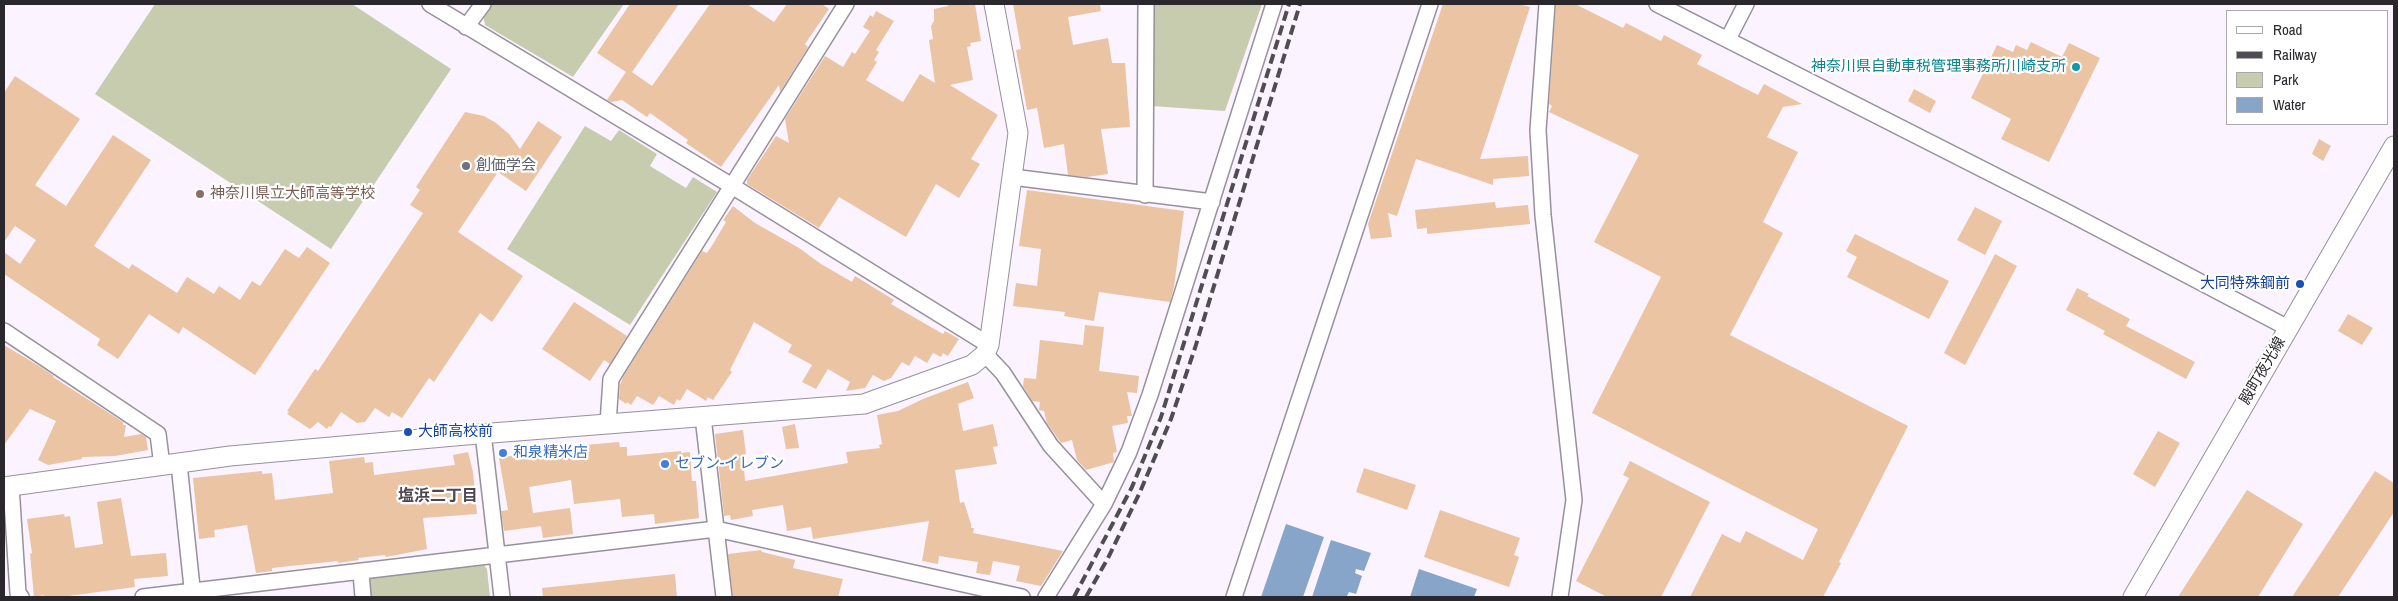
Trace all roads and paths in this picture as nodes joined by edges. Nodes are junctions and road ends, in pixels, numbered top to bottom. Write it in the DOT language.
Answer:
graph roads {
  1 [pos="430,4"];
  2 [pos="483,4"];
  3 [pos="861,4"];
  4 [pos="994,4"];
  5 [pos="1146,4"];
  6 [pos="1274,4"];
  7 [pos="1430,4"];
  8 [pos="1547,4"];
  9 [pos="1657,4"];
  10 [pos="1746,4"];
  11 [pos="844,5"];
  12 [pos="466,26"];
  13 [pos="1728,39"];
  14 [pos="2394,146"];
  15 [pos="1012,178"];
  16 [pos="732,186"];
  17 [pos="1145,195"];
  18 [pos="1212,202"];
  19 [pos="2288,328"];
  20 [pos="4,331"];
  21 [pos="987,349"];
  22 [pos="702,417"];
  23 [pos="608,424"];
  24 [pos="483,433"];
  25 [pos="171,465"];
  26 [pos="7,486"];
  27 [pos="1104,504"];
  28 [pos="716,529"];
  29 [pos="496,555"];
  30 [pos="361,573"];
  31 [pos="193,594"];
  32 [pos="21,597"];
  33 [pos="143,597"];
  34 [pos="363,597"];
  35 [pos="502,597"];
  36 [pos="724,597"];
  37 [pos="1022,597"];
  38 [pos="1046,597"];
  39 [pos="1234,597"];
  40 [pos="1560,597"];
  41 [pos="2133,597"];
  1 -- 12 [label="street"];
  2 -- 12 [label="street"];
  3 -- 11 [label="street"];
  4 -- 15 [label="street"];
  5 -- 17 [label="street"];
  6 -- 18 [label="street"];
  7 -- 39 [label="street"];
  8 -- 40 [label="street"];
  9 -- 13 [label="street"];
  10 -- 13 [label="street"];
  11 -- 16 [label="street"];
  12 -- 16 [label="street"];
  13 -- 19 [label="street"];
  14 -- 19 [label="street, 殿町夜光線"];
  15 -- 17 [label="street"];
  15 -- 21 [label="street"];
  16 -- 21 [label="street"];
  16 -- 23 [label="street"];
  17 -- 18 [label="street"];
  18 -- 27 [label="street"];
  19 -- 41 [label="street, 殿町夜光線"];
  20 -- 25 [label="street"];
  21 -- 22 [label="street"];
  21 -- 27 [label="street"];
  22 -- 23 [label="street"];
  22 -- 28 [label="street"];
  23 -- 24 [label="street"];
  24 -- 25 [label="street"];
  24 -- 29 [label="street"];
  25 -- 26 [label="street"];
  25 -- 31 [label="street"];
  26 -- 32 [label="street"];
  27 -- 38 [label="street"];
  28 -- 29 [label="street"];
  28 -- 36 [label="street"];
  28 -- 37 [label="street"];
  29 -- 30 [label="street"];
  29 -- 35 [label="street"];
  30 -- 31 [label="street"];
  30 -- 34 [label="street"];
  31 -- 33 [label="street"];
}
